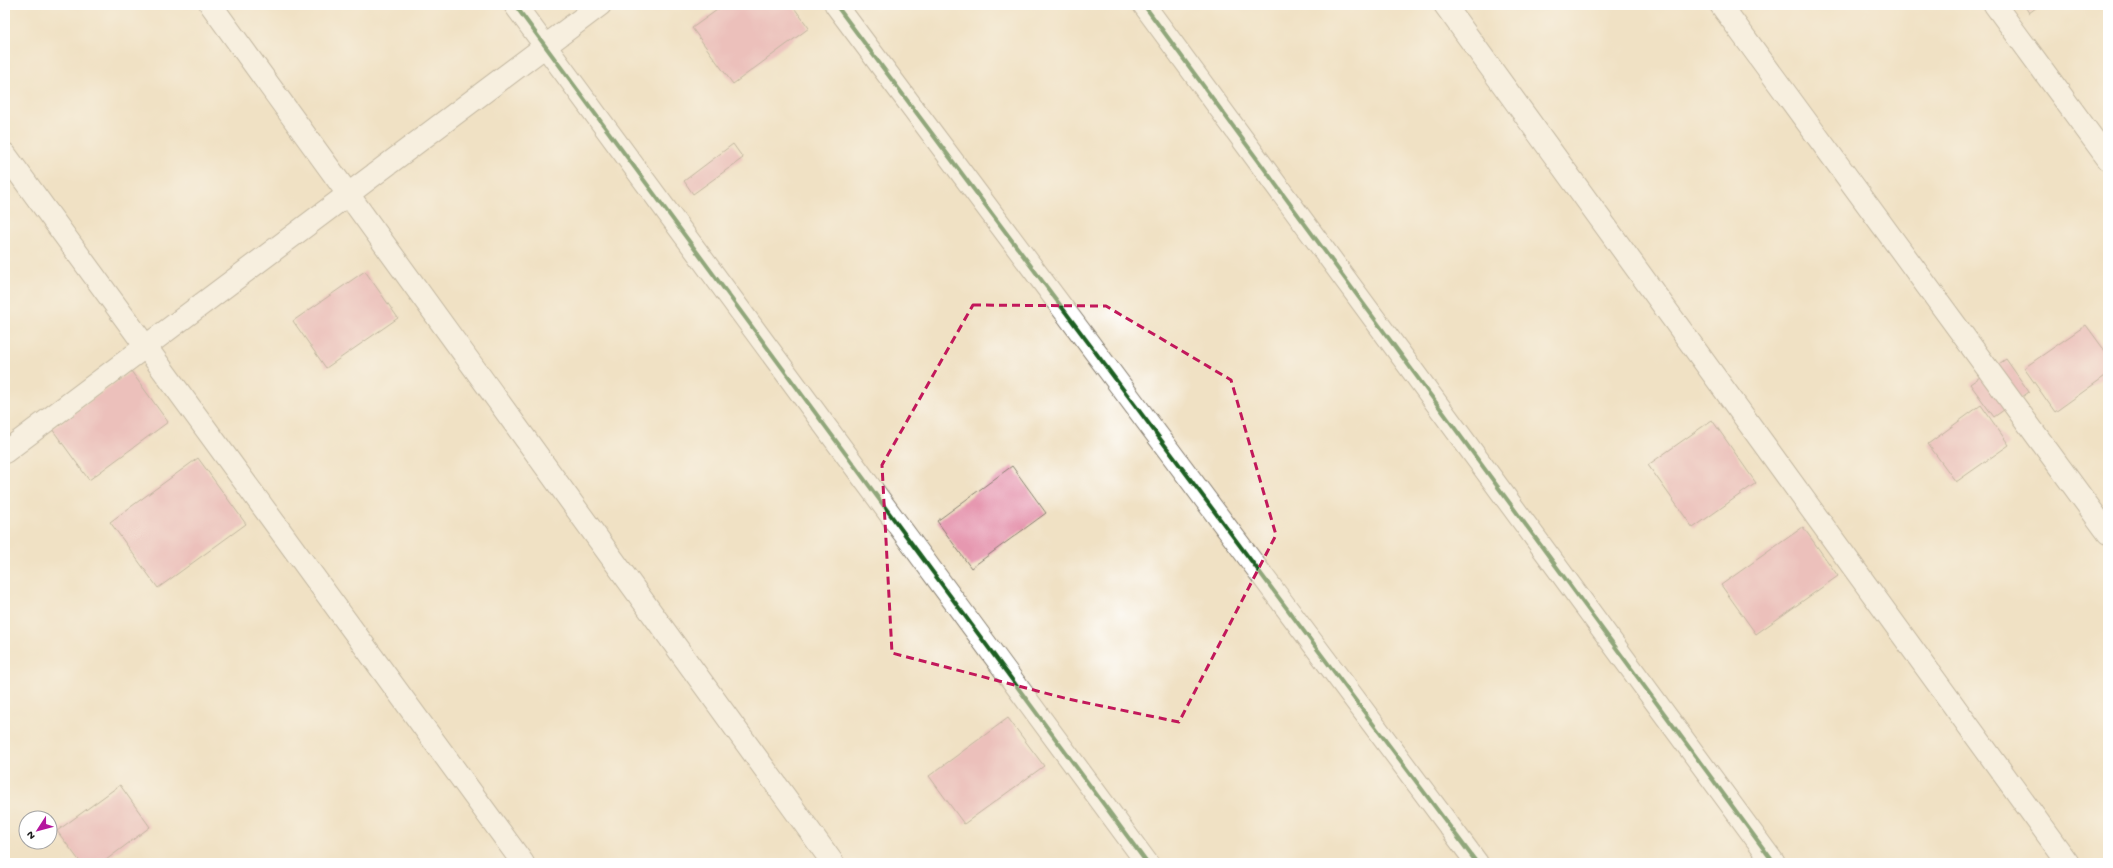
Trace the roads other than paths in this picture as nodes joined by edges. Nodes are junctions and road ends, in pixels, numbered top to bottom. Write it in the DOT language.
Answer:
graph roads {
  1 [pos="211,5"];
  2 [pos="515,5"];
  3 [pos="600,5"];
  4 [pos="836,5"];
  5 [pos="1144,5"];
  6 [pos="1445,5"];
  7 [pos="1721,5"];
  8 [pos="1995,5"];
  9 [pos="545,46"];
  10 [pos="5,154"];
  11 [pos="2108,159"];
  12 [pos="349,194"];
  13 [pos="146,346"];
  14 [pos="5,452"];
  15 [pos="2108,533"];
  16 [pos="523,863"];
  17 [pos="833,863"];
  18 [pos="1147,863"];
  19 [pos="1477,863"];
  20 [pos="1774,863"];
  21 [pos="2068,863"];
  1 -- 12 [label="street"];
  2 -- 9 [label="street"];
  3 -- 9 [label="street"];
  4 -- 19 [label="street"];
  5 -- 20 [label="street"];
  6 -- 21 [label="street"];
  7 -- 15 [label="street"];
  8 -- 11 [label="street"];
  9 -- 12 [label="street"];
  9 -- 18 [label="street"];
  10 -- 13 [label="street"];
  12 -- 13 [label="street"];
  12 -- 17 [label="street"];
  13 -- 14 [label="street"];
  13 -- 16 [label="street"];
}
